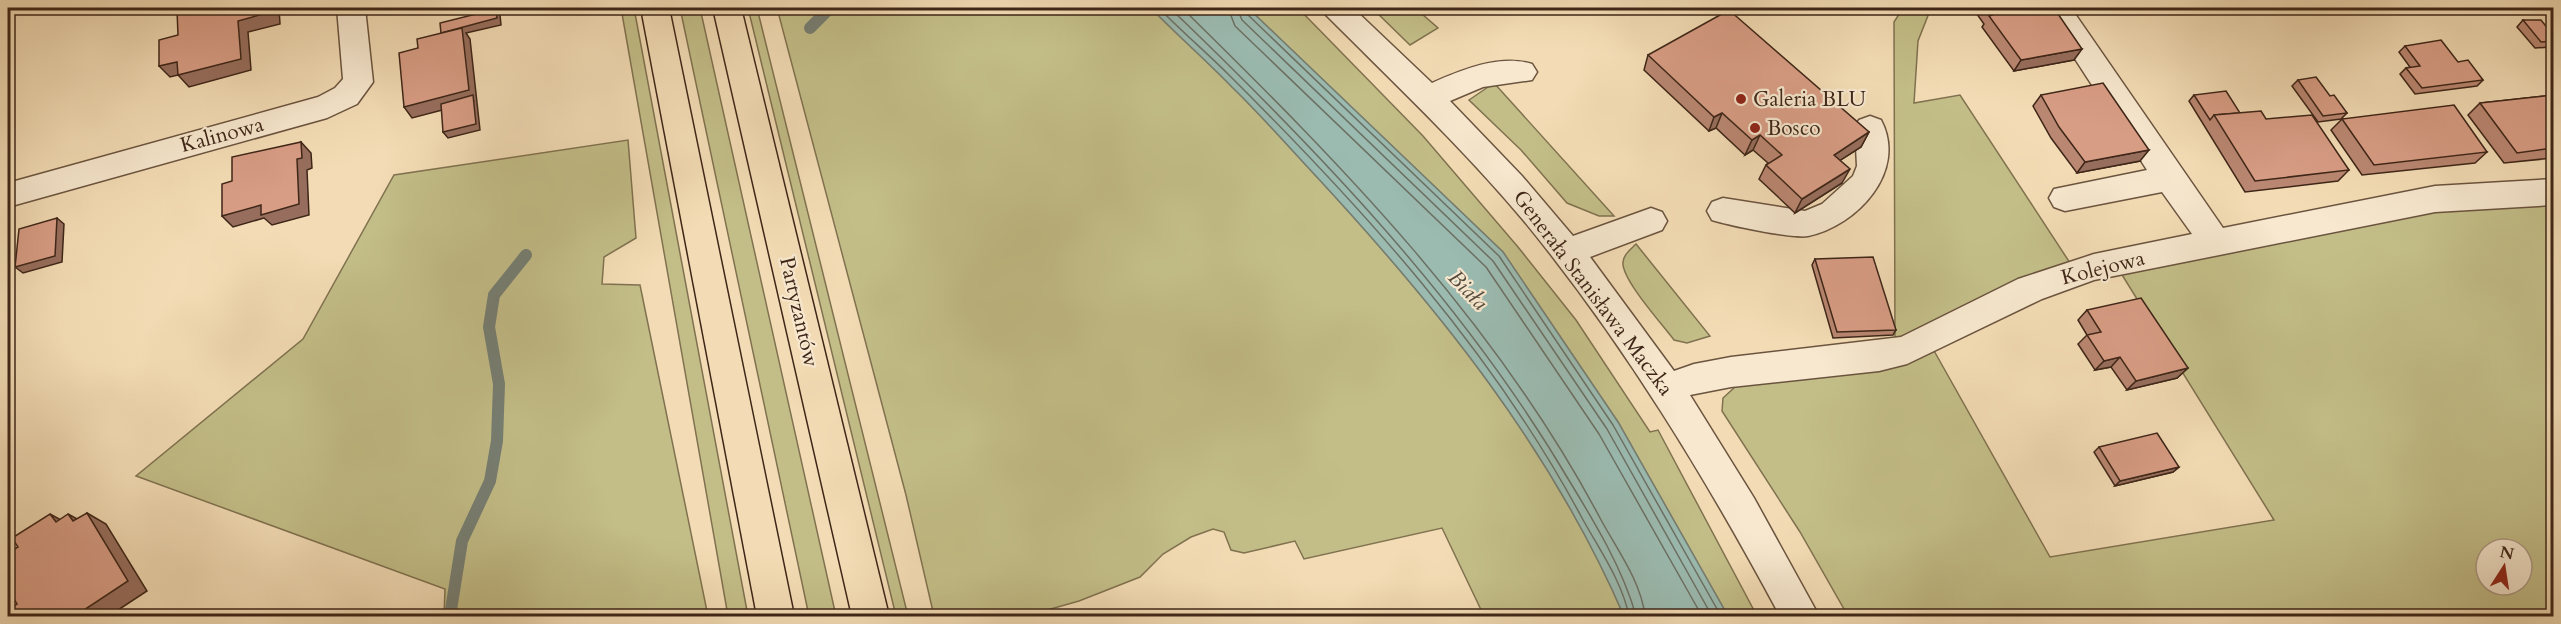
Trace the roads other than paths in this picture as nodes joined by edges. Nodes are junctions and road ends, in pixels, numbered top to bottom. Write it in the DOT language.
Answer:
graph roads {
  1 [pos="351,8"];
  2 [pos="655,8"];
  3 [pos="727,8"];
  4 [pos="1336,8"];
  5 [pos="2056,8"];
  6 [pos="1522,72"];
  7 [pos="1429,98"];
  8 [pos="1870,128"];
  9 [pos="2169,178"];
  10 [pos="2553,192"];
  11 [pos="8,195"];
  12 [pos="2065,198"];
  13 [pos="1723,211"];
  14 [pos="1651,221"];
  15 [pos="2215,242"];
  16 [pos="1567,252"];
  17 [pos="1666,389"];
  18 [pos="776,616"];
  19 [pos="871,616"];
  20 [pos="1800,616"];
  1 -- 11 [label="street, Kalinowa"];
  2 -- 18 [label="main road"];
  3 -- 19 [label="main road, Partyzantów"];
  4 -- 7 [label="street, Generała Stanisława Maczka"];
  5 -- 9 [label="street"];
  6 -- 7 [label="street"];
  7 -- 16 [label="street, Generała Stanisława Maczka"];
  8 -- 13 [label="street"];
  9 -- 12 [label="street"];
  9 -- 15 [label="street"];
  10 -- 15 [label="street, Kolejowa"];
  14 -- 16 [label="street"];
  15 -- 17 [label="street, Kolejowa"];
  16 -- 17 [label="street, Generała Stanisława Maczka"];
  17 -- 20 [label="street, Generała Stanisława Maczka"];
}
